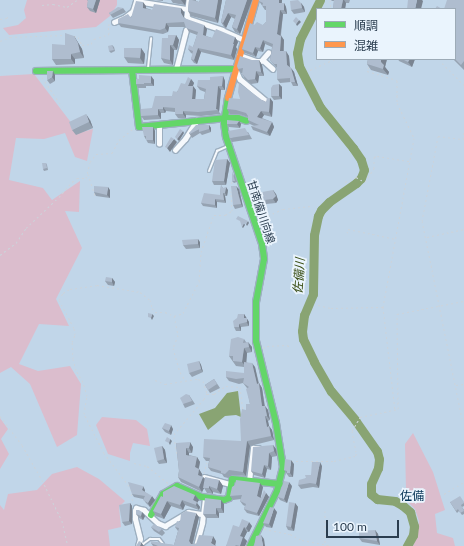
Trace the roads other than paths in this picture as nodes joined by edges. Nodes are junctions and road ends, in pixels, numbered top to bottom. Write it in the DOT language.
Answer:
graph roads {
  1 [pos="189,0"];
  2 [pos="256,0"];
  3 [pos="151,1"];
  4 [pos="187,9"];
  5 [pos="114,22"];
  6 [pos="222,22"];
  7 [pos="220,29"];
  8 [pos="186,30"];
  9 [pos="151,38"];
  10 [pos="244,40"];
  11 [pos="268,53"];
  12 [pos="239,56"];
  13 [pos="263,60"];
  14 [pos="148,69"];
  15 [pos="176,69"];
  16 [pos="235,69"];
  17 [pos="273,69"];
  18 [pos="132,70"];
  19 [pos="38,71"];
  20 [pos="266,101"];
  21 [pos="224,119"];
  22 [pos="197,120"];
  23 [pos="247,121"];
  24 [pos="159,124"];
  25 [pos="158,144"];
  26 [pos="229,146"];
  27 [pos="175,150"];
  28 [pos="209,171"];
  29 [pos="280,445"];
  30 [pos="274,446"];
  31 [pos="267,447"];
  32 [pos="204,477"];
  33 [pos="249,481"];
  34 [pos="231,484"];
  35 [pos="280,484"];
  36 [pos="205,498"];
  37 [pos="203,514"];
  38 [pos="151,515"];
  39 [pos="139,544"];
  40 [pos="163,544"];
  41 [pos="196,546"];
  42 [pos="250,546"];
  1 -- 4 [label="street"];
  2 -- 10 [label="main road, 甘南備川向線"];
  3 -- 4 [label="street"];
  3 -- 5 [label="street"];
  4 -- 7 [label="street"];
  6 -- 7 [label="street"];
  7 -- 10 [label="street"];
  8 -- 15 [label="street"];
  9 -- 14 [label="lane"];
  10 -- 12 [label="main road, 甘南備川向線"];
  11 -- 13 [label="street"];
  12 -- 13 [label="street"];
  12 -- 16 [label="main road, 甘南備川向線"];
  13 -- 17 [label="street"];
  14 -- 15 [label="main road"];
  14 -- 18 [label="main road"];
  15 -- 16 [label="main road"];
  16 -- 20 [label="street"];
  16 -- 21 [label="main road, 甘南備川向線"];
  18 -- 19 [label="main road"];
  18 -- 24 [label="main road"];
  21 -- 22 [label="main road"];
  21 -- 23 [label="main road"];
  21 -- 26 [label="main road, 甘南備川向線"];
  22 -- 24 [label="main road"];
  22 -- 27 [label="street"];
  24 -- 25 [label="street"];
  26 -- 28 [label="lane"];
  26 -- 29 [label="main road, 甘南備川向線"];
  29 -- 30 [label="street"];
  29 -- 35 [label="main road, 甘南備川向線"];
  31 -- 33 [label="street"];
  32 -- 34 [label="street"];
  33 -- 34 [label="main road"];
  33 -- 35 [label="main road"];
  34 -- 36 [label="main road"];
  35 -- 42 [label="main road, 甘南備川向線"];
  36 -- 37 [label="street"];
  36 -- 38 [label="main road"];
  37 -- 38 [label="street"];
  37 -- 41 [label="street"];
  38 -- 39 [label="street"];
  39 -- 40 [label="lane"];
}
